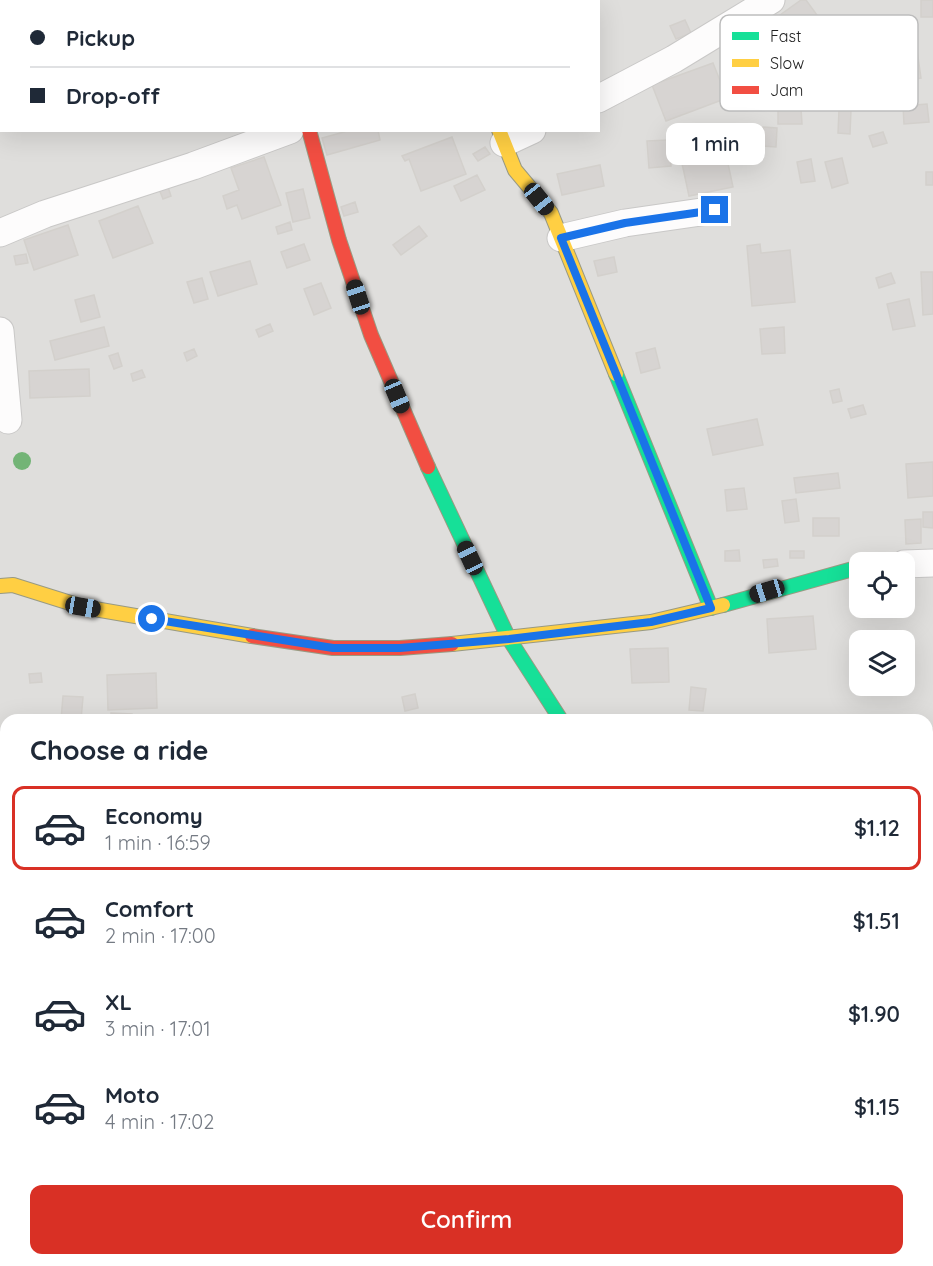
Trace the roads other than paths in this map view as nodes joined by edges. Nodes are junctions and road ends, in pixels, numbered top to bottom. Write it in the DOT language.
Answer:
graph roads {
  1 [pos="771,0"];
  2 [pos="746,15"];
  3 [pos="720,31"];
  4 [pos="600,98"];
  5 [pos="285,132"];
  6 [pos="310,132"];
  7 [pos="523,132"];
  8 [pos="501,137"];
  9 [pos="715,210"];
  10 [pos="0,233"];
  11 [pos="561,238"];
  12 [pos="0,331"];
  13 [pos="8,420"];
  14 [pos="933,563"];
  15 [pos="915,564"];
  16 [pos="849,570"];
  17 [pos="0,586"];
  18 [pos="711,608"];
  19 [pos="509,639"];
  20 [pos="557,714"];
  1 -- 2 [label="street"];
  3 -- 4 [label="street"];
  5 -- 10 [label="street"];
  6 -- 19 [label="street"];
  7 -- 8 [label="street"];
  8 -- 11 [label="street"];
  9 -- 11 [label="street"];
  11 -- 18 [label="street"];
  12 -- 13 [label="street"];
  14 -- 15 [label="street"];
  16 -- 18 [label="street"];
  17 -- 19 [label="street"];
  18 -- 19 [label="street"];
  19 -- 20 [label="street"];
}
